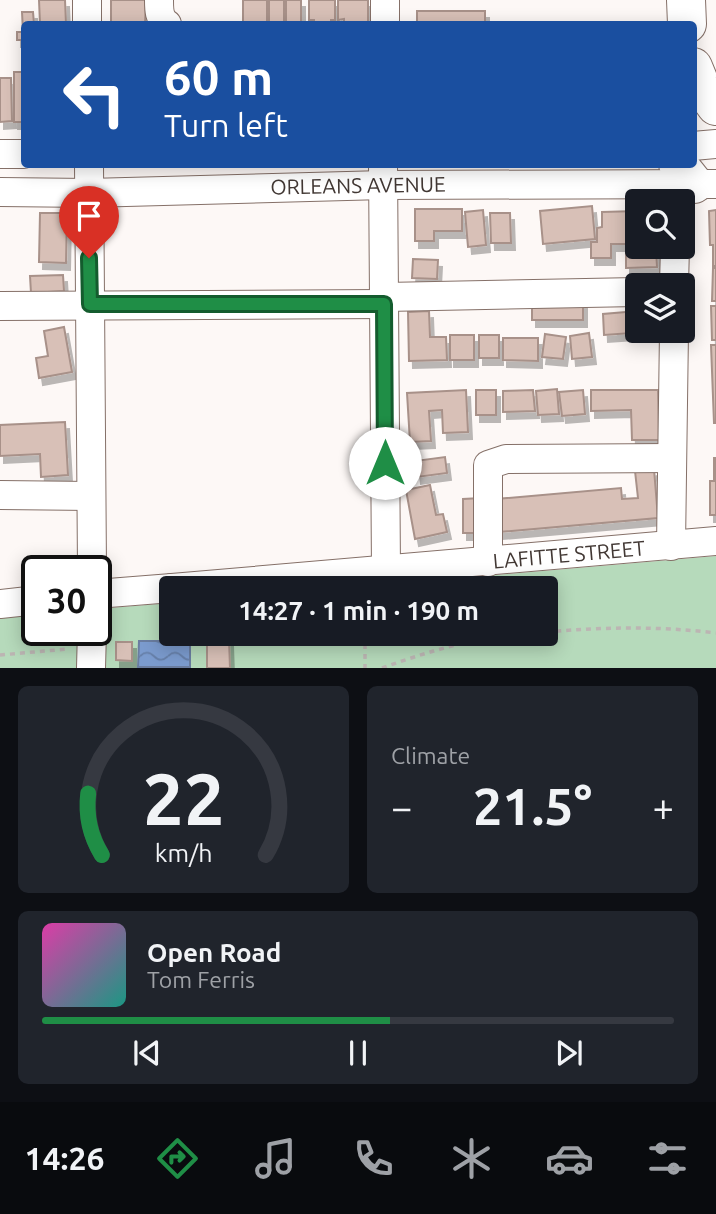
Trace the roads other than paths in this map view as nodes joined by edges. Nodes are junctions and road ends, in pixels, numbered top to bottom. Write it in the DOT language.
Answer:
graph roads {
  1 [pos="87,0"];
  2 [pos="159,0"];
  3 [pos="386,0"];
  4 [pos="666,0"];
  5 [pos="686,0"];
  6 [pos="87,21"];
  7 [pos="163,21"];
  8 [pos="385,21"];
  9 [pos="666,21"];
  10 [pos="687,21"];
  11 [pos="697,76"];
  12 [pos="716,106"];
  13 [pos="716,144"];
  14 [pos="697,146"];
  15 [pos="0,154"];
  16 [pos="21,154"];
  17 [pos="89,168"];
  18 [pos="384,175"];
  19 [pos="688,183"];
  20 [pos="0,192"];
  21 [pos="89,193"];
  22 [pos="625,292"];
  23 [pos="384,300"];
  24 [pos="90,304"];
  25 [pos="0,306"];
  26 [pos="674,343"];
  27 [pos="672,458"];
  28 [pos="0,495"];
  29 [pos="91,496"];
  30 [pos="716,541"];
  31 [pos="671,546"];
  32 [pos="92,555"];
  33 [pos="488,562"];
  34 [pos="386,570"];
  35 [pos="315,576"];
  36 [pos="159,589"];
  37 [pos="112,593"];
  38 [pos="21,602"];
  39 [pos="0,604"];
  40 [pos="92,646"];
  41 [pos="91,668"];
  1 -- 6 [label="street"];
  2 -- 7 [label="street"];
  3 -- 8 [label="street"];
  4 -- 9 [label="highway"];
  5 -- 10 [label="highway"];
  11 -- 12 [label="highway"];
  13 -- 14 [label="street"];
  15 -- 16 [label="street"];
  17 -- 21 [label="street"];
  18 -- 19 [label="street, ORLEANS AVENUE"];
  18 -- 21 [label="street, ORLEANS AVENUE"];
  18 -- 23 [label="street"];
  20 -- 21 [label="street, ORLEANS AVENUE"];
  21 -- 24 [label="street"];
  22 -- 23 [label="street"];
  23 -- 24 [label="street"];
  23 -- 34 [label="street"];
  24 -- 25 [label="street"];
  24 -- 29 [label="street"];
  26 -- 27 [label="street"];
  27 -- 31 [label="street"];
  27 -- 33 [label="street"];
  28 -- 29 [label="street"];
  29 -- 32 [label="street"];
  30 -- 31 [label="street, LAFITTE STREET"];
  31 -- 33 [label="street, LAFITTE STREET"];
  33 -- 34 [label="street, LAFITTE STREET"];
  34 -- 35 [label="street, LAFITTE STREET"];
  36 -- 37 [label="street, LAFITTE STREET"];
  38 -- 39 [label="street"];
  40 -- 41 [label="street"];
}
